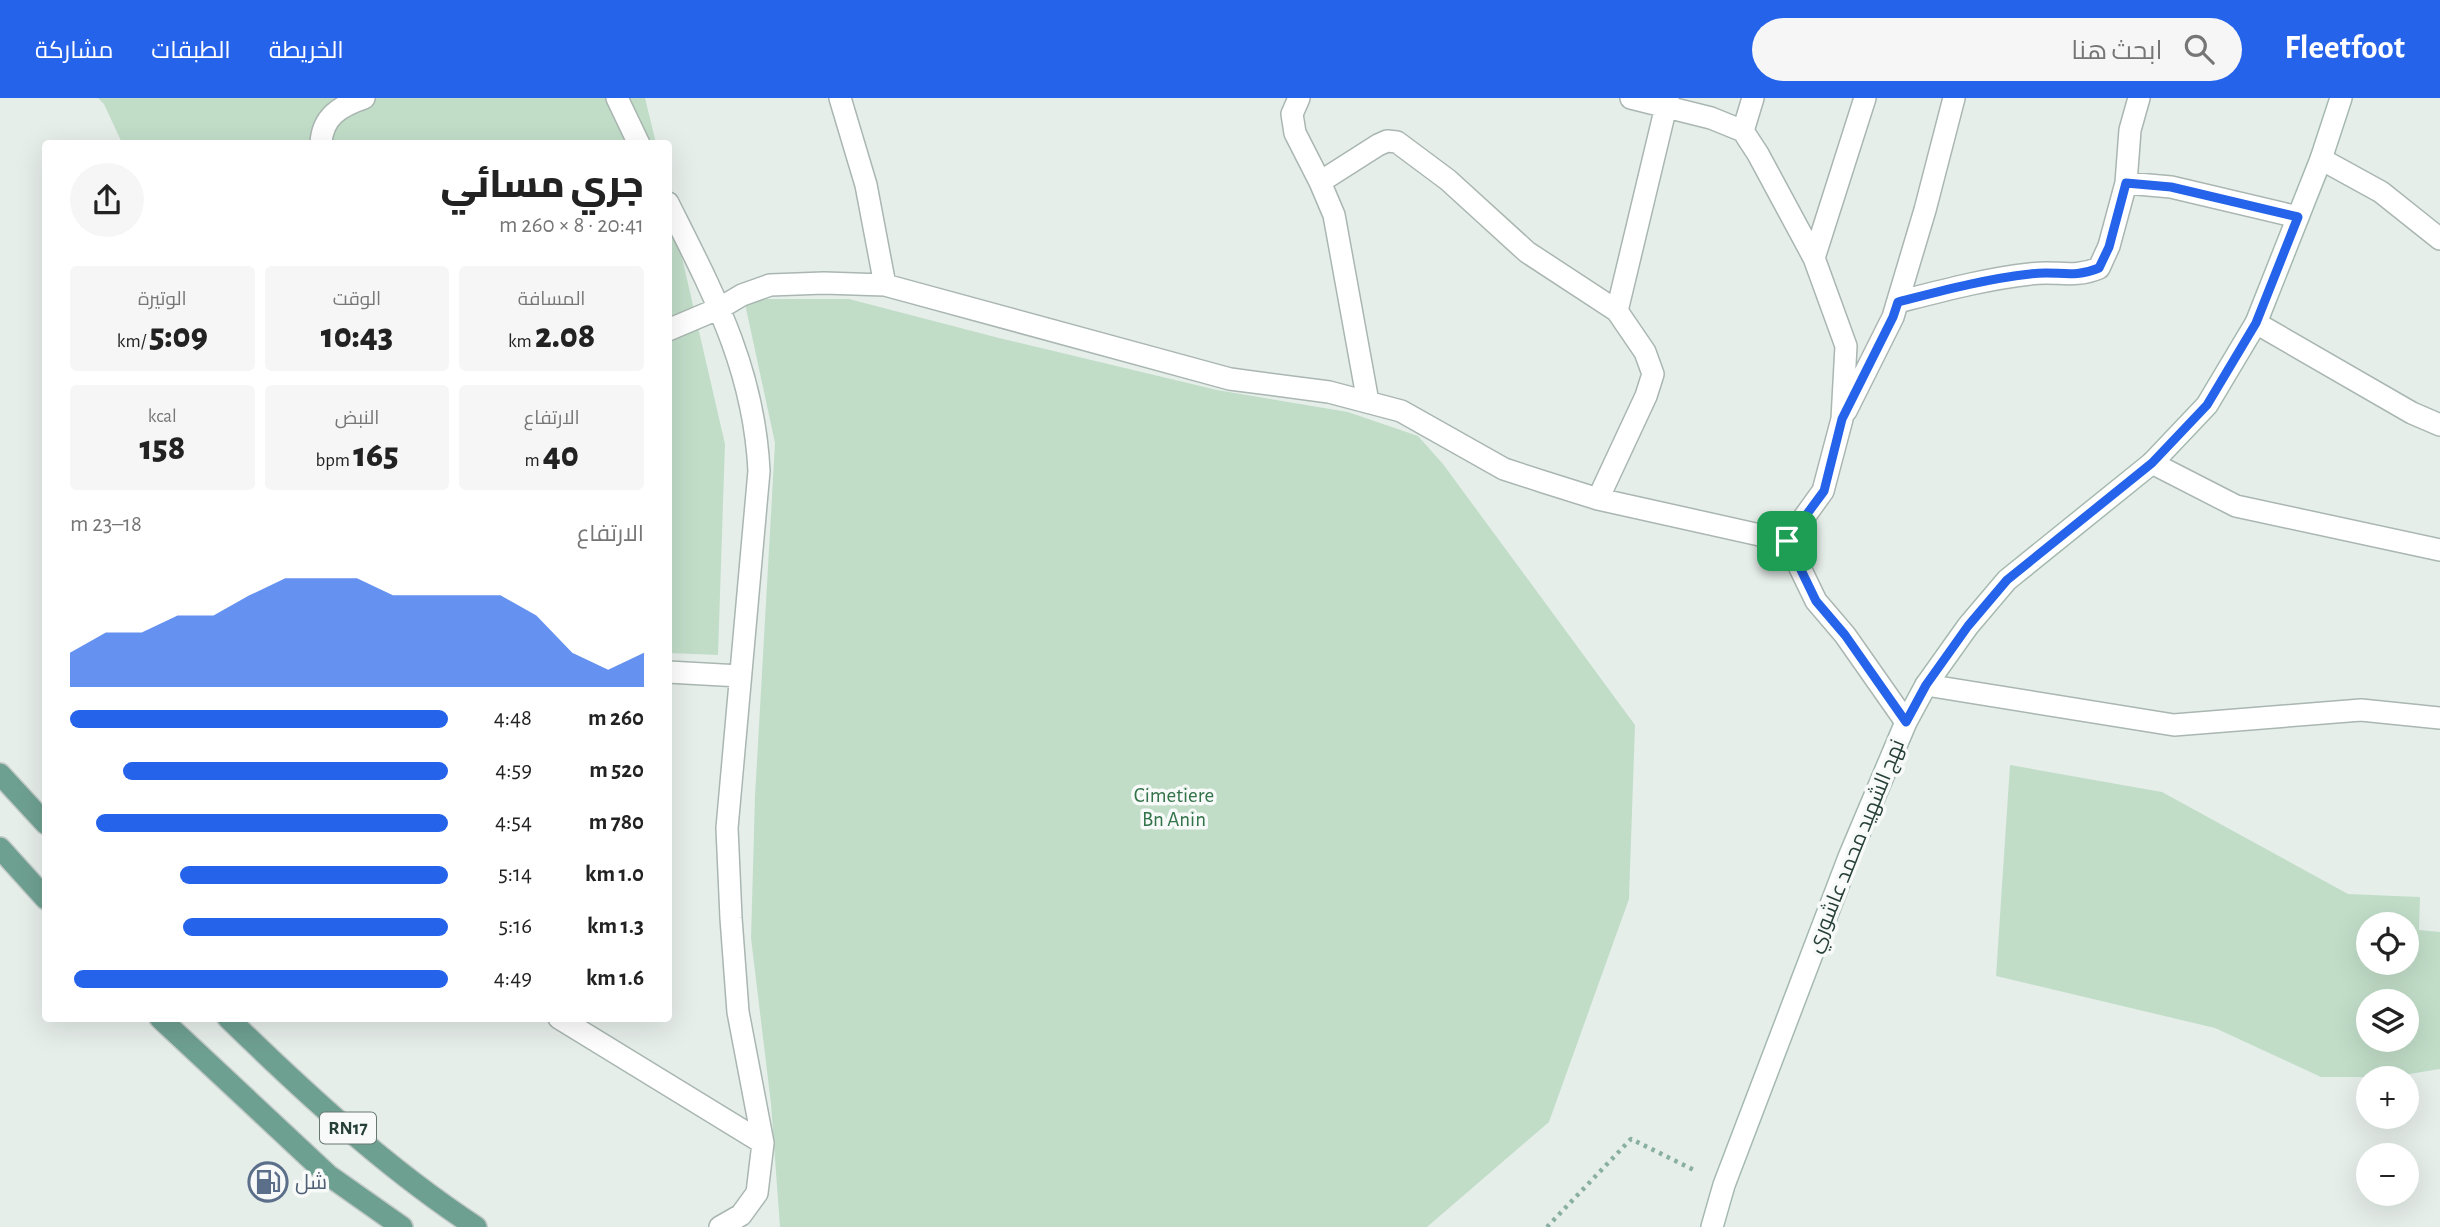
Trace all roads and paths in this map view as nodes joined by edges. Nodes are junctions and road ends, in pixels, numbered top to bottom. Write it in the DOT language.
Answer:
graph roads {
  1 [pos="363,98"];
  2 [pos="617,98"];
  3 [pos="840,98"];
  4 [pos="1299,98"];
  5 [pos="1631,98"];
  6 [pos="1753,98"];
  7 [pos="1865,98"];
  8 [pos="1954,98"];
  9 [pos="2139,98"];
  10 [pos="2341,98"];
  11 [pos="1667,103"];
  12 [pos="1743,131"];
  13 [pos="321,140"];
  14 [pos="637,140"];
  15 [pos="2321,159"];
  16 [pos="1320,183"];
  17 [pos="2126,183"];
  18 [pos="672,211"];
  19 [pos="2298,217"];
  20 [pos="2440,239"];
  21 [pos="1814,258"];
  22 [pos="885,285"];
  23 [pos="1898,302"];
  24 [pos="720,308"];
  25 [pos="1617,310"];
  26 [pos="2256,323"];
  27 [pos="672,328"];
  28 [pos="1368,402"];
  29 [pos="1842,419"];
  30 [pos="2440,425"];
  31 [pos="2152,463"];
  32 [pos="1598,499"];
  33 [pos="1787,541"];
  34 [pos="2440,550"];
  35 [pos="672,672"];
  36 [pos="740,676"];
  37 [pos="1926,685"];
  38 [pos="2440,718"];
  39 [pos="1906,722"];
  40 [pos="0,774"];
  41 [pos="42,820"];
  42 [pos="0,848"];
  43 [pos="42,895"];
  44 [pos="164,1022"];
  45 [pos="232,1022"];
  46 [pos="566,1022"];
  47 [pos="763,1143"];
  48 [pos="1724,1185"];
  49 [pos="402,1227"];
  50 [pos="476,1227"];
  51 [pos="720,1227"];
  52 [pos="1547,1227"];
  53 [pos="1712,1227"];
  1 -- 13 [label="street"];
  2 -- 14 [label="street"];
  3 -- 22 [label="street"];
  4 -- 16 [label="street"];
  5 -- 11 [label="street"];
  6 -- 12 [label="street"];
  7 -- 21 [label="street"];
  8 -- 23 [label="street"];
  9 -- 17 [label="street"];
  10 -- 15 [label="street, نهج الشهيد محمد عاشوري"];
  11 -- 12 [label="street"];
  11 -- 25 [label="street"];
  12 -- 21 [label="street"];
  15 -- 19 [label="street, نهج الشهيد محمد عاشوري"];
  15 -- 20 [label="street"];
  16 -- 25 [label="street"];
  16 -- 28 [label="street"];
  17 -- 19 [label="street"];
  17 -- 23 [label="street"];
  18 -- 24 [label="street"];
  19 -- 26 [label="street, نهج الشهيد محمد عاشوري"];
  21 -- 29 [label="street"];
  22 -- 24 [label="street"];
  22 -- 28 [label="street"];
  23 -- 29 [label="street"];
  24 -- 27 [label="street"];
  24 -- 36 [label="street"];
  25 -- 32 [label="street"];
  26 -- 30 [label="street"];
  26 -- 31 [label="street, نهج الشهيد محمد عاشوري"];
  28 -- 32 [label="street"];
  29 -- 33 [label="street"];
  31 -- 34 [label="street"];
  31 -- 37 [label="street, نهج الشهيد محمد عاشوري"];
  32 -- 33 [label="street"];
  33 -- 39 [label="street"];
  35 -- 36 [label="street"];
  36 -- 47 [label="street"];
  37 -- 38 [label="street"];
  37 -- 39 [label="street, نهج الشهيد محمد عاشوري"];
  39 -- 48 [label="street, نهج الشهيد محمد عاشوري"];
  40 -- 41 [label="main road"];
  42 -- 43 [label="main road"];
  44 -- 49 [label="main road, RN17"];
  45 -- 50 [label="main road, RN17"];
  46 -- 47 [label="street"];
  47 -- 51 [label="street"];
  48 -- 52 [label="path"];
  48 -- 53 [label="street, نهج الشهيد محمد عاشوري"];
}
